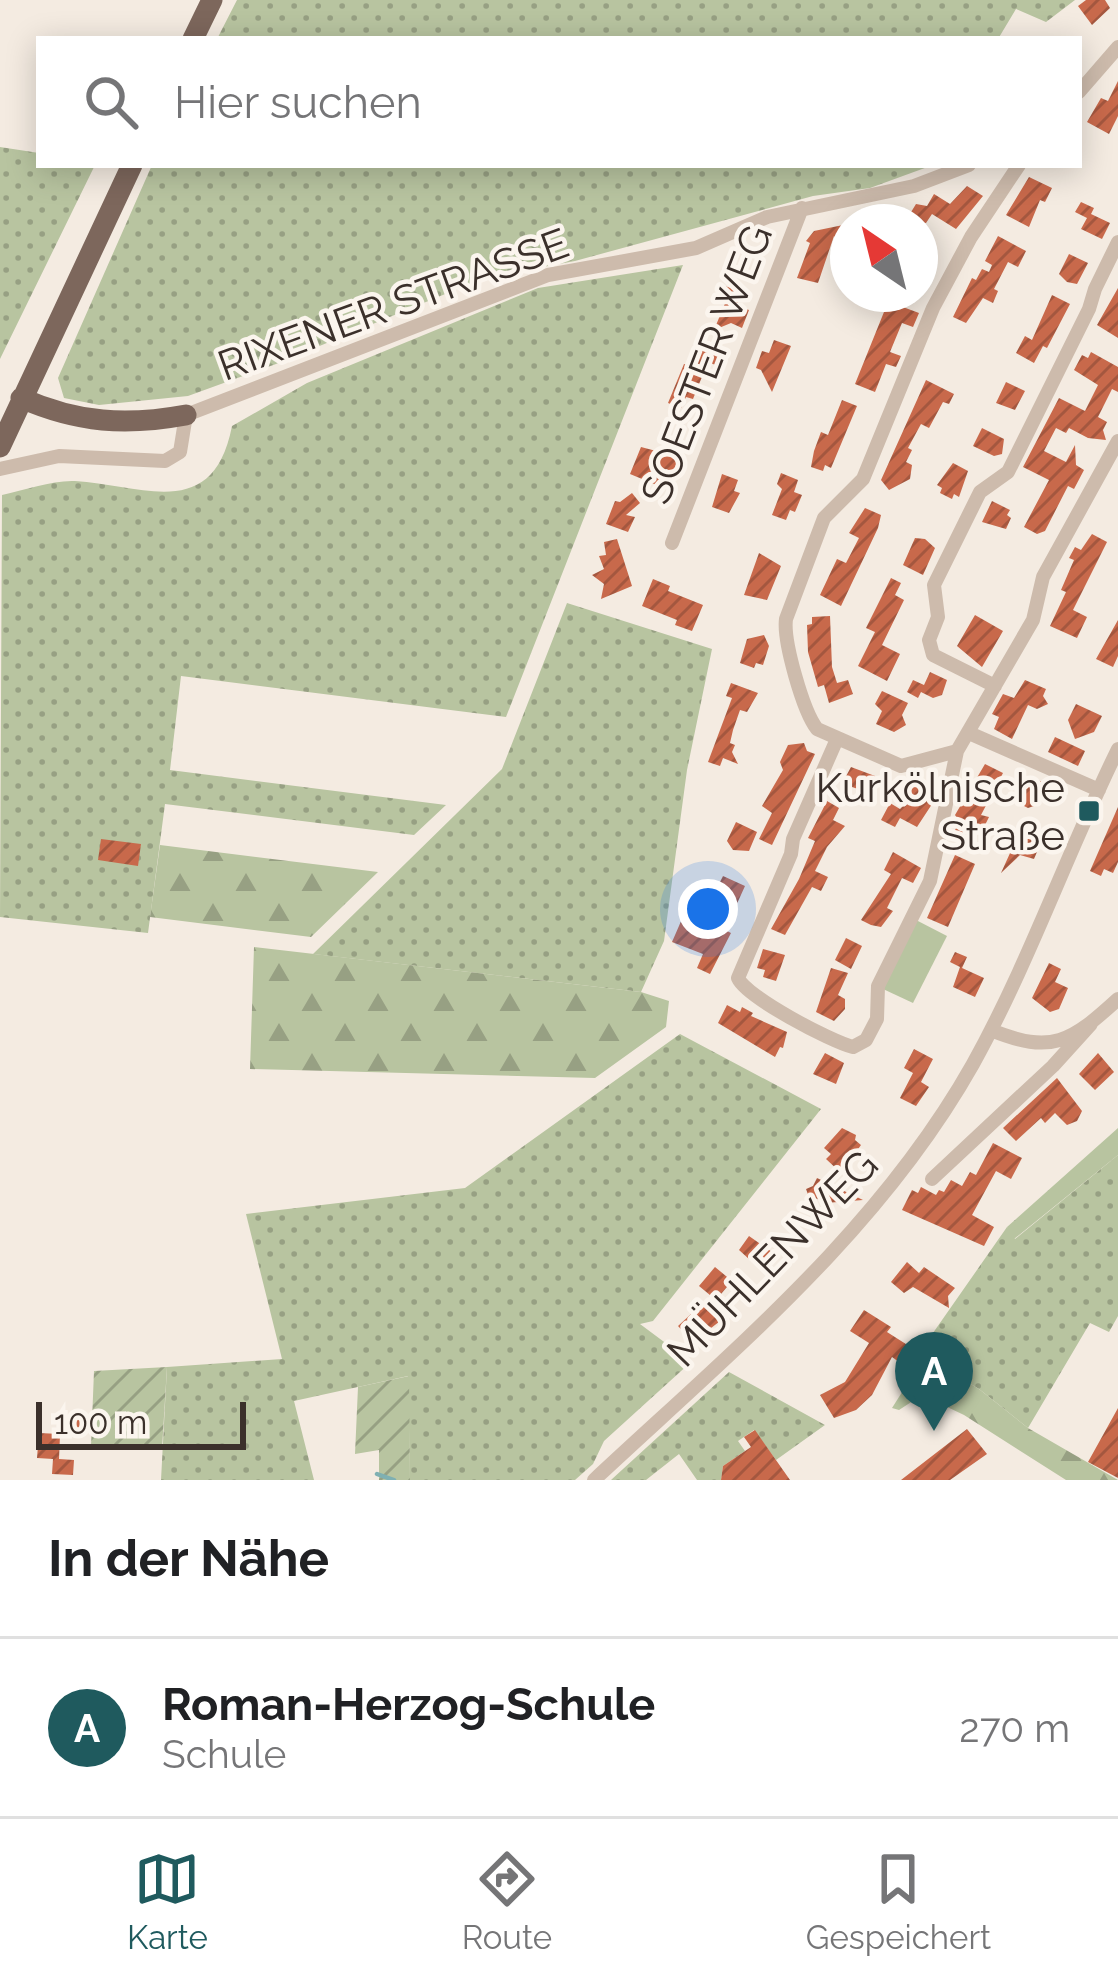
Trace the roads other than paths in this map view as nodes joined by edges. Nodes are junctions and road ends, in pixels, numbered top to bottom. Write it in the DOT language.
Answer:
graph roads {
  1 [pos="212,0"];
  2 [pos="194,36"];
  3 [pos="1118,47"];
  4 [pos="1082,89"];
  5 [pos="131,168"];
  6 [pos="961,168"];
  7 [pos="1017,168"];
  8 [pos="802,208"];
  9 [pos="1118,242"];
  10 [pos="21,398"];
  11 [pos="186,415"];
  12 [pos="1118,441"];
  13 [pos="2,443"];
  14 [pos="0,469"];
  15 [pos="672,543"];
  16 [pos="995,686"];
  17 [pos="969,734"];
  18 [pos="837,739"];
  19 [pos="1118,749"];
  20 [pos="957,751"];
  21 [pos="1099,790"];
  22 [pos="1118,999"];
  23 [pos="1091,1024"];
  24 [pos="991,1030"];
  25 [pos="932,1179"];
  26 [pos="594,1480"];
  1 -- 2 [label="main road"];
  3 -- 4 [label="street"];
  5 -- 10 [label="main road"];
  6 -- 8 [label="street, RIXENER STRASSE"];
  7 -- 18 [label="street"];
  8 -- 11 [label="street, RIXENER STRASSE"];
  8 -- 15 [label="street, SOESTER WEG"];
  9 -- 16 [label="street"];
  10 -- 11 [label="main road"];
  10 -- 13 [label="main road"];
  11 -- 14 [label="street"];
  12 -- 16 [label="street"];
  16 -- 17 [label="street"];
  17 -- 20 [label="street"];
  17 -- 21 [label="street"];
  18 -- 20 [label="street"];
  18 -- 20 [label="street"];
  19 -- 21 [label="street"];
  21 -- 24 [label="street"];
  22 -- 23 [label="street, MÜHLENWEG"];
  23 -- 24 [label="street, MÜHLENWEG"];
  23 -- 25 [label="street, MÜHLENWEG"];
  24 -- 26 [label="street, MÜHLENWEG"];
}
